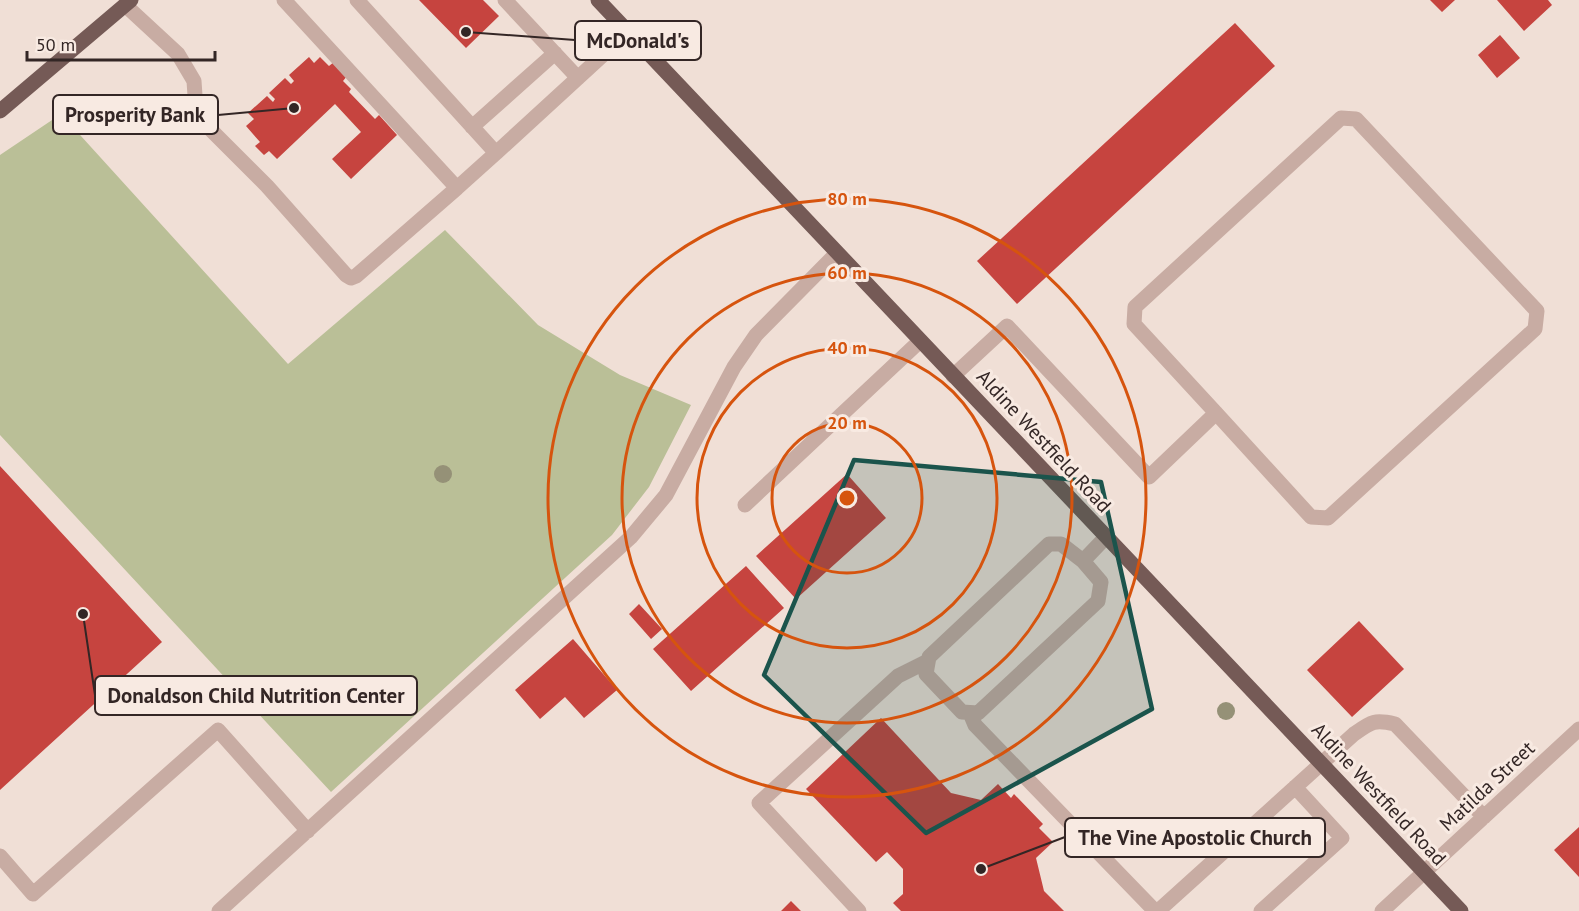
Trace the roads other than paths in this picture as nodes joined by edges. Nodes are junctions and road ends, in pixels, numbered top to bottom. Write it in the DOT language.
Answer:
graph roads {
  1 [pos="284,0"];
  2 [pos="357,0"];
  3 [pos="505,0"];
  4 [pos="598,0"];
  5 [pos="128,3"];
  6 [pos="628,32"];
  7 [pos="555,53"];
  8 [pos="578,78"];
  9 [pos="0,111"];
  10 [pos="472,127"];
  11 [pos="496,153"];
  12 [pos="457,188"];
  13 [pos="837,253"];
  14 [pos="920,341"];
  15 [pos="953,376"];
  16 [pos="1216,413"];
  17 [pos="745,505"];
  18 [pos="1106,537"];
  19 [pos="1083,561"];
  20 [pos="928,661"];
  21 [pos="970,713"];
  22 [pos="1579,729"];
  23 [pos="1321,764"];
  24 [pos="1296,787"];
  25 [pos="1484,817"];
  26 [pos="308,831"];
  27 [pos="0,856"];
  28 [pos="1424,873"];
  29 [pos="219,911"];
  30 [pos="859,911"];
  31 [pos="1157,911"];
  32 [pos="1261,911"];
  33 [pos="1382,911"];
  34 [pos="1461,911"];
  1 -- 12 [label="street"];
  2 -- 10 [label="street"];
  3 -- 7 [label="street"];
  4 -- 6 [label="main road, Aldine Westfield Road"];
  5 -- 9 [label="main road"];
  5 -- 12 [label="street"];
  6 -- 8 [label="street"];
  6 -- 13 [label="main road, Aldine Westfield Road"];
  7 -- 8 [label="street"];
  7 -- 10 [label="street"];
  8 -- 11 [label="street"];
  10 -- 11 [label="street"];
  11 -- 12 [label="street"];
  13 -- 14 [label="main road, Aldine Westfield Road"];
  13 -- 26 [label="street"];
  14 -- 15 [label="main road, Aldine Westfield Road"];
  14 -- 17 [label="street"];
  15 -- 16 [label="street"];
  15 -- 18 [label="main road, Aldine Westfield Road"];
  16 -- 16 [label="street"];
  18 -- 19 [label="street"];
  18 -- 23 [label="main road, Aldine Westfield Road"];
  19 -- 20 [label="street"];
  19 -- 21 [label="street"];
  20 -- 21 [label="street"];
  20 -- 30 [label="street"];
  21 -- 31 [label="street"];
  22 -- 25 [label="street, Matilda Street"];
  23 -- 24 [label="street"];
  23 -- 25 [label="street"];
  23 -- 28 [label="main road, Aldine Westfield Road"];
  24 -- 31 [label="street"];
  24 -- 32 [label="street"];
  25 -- 28 [label="street, Matilda Street"];
  26 -- 27 [label="street"];
  26 -- 29 [label="street"];
  28 -- 33 [label="street, Matilda Street"];
  28 -- 34 [label="main road, Aldine Westfield Road"];
}
